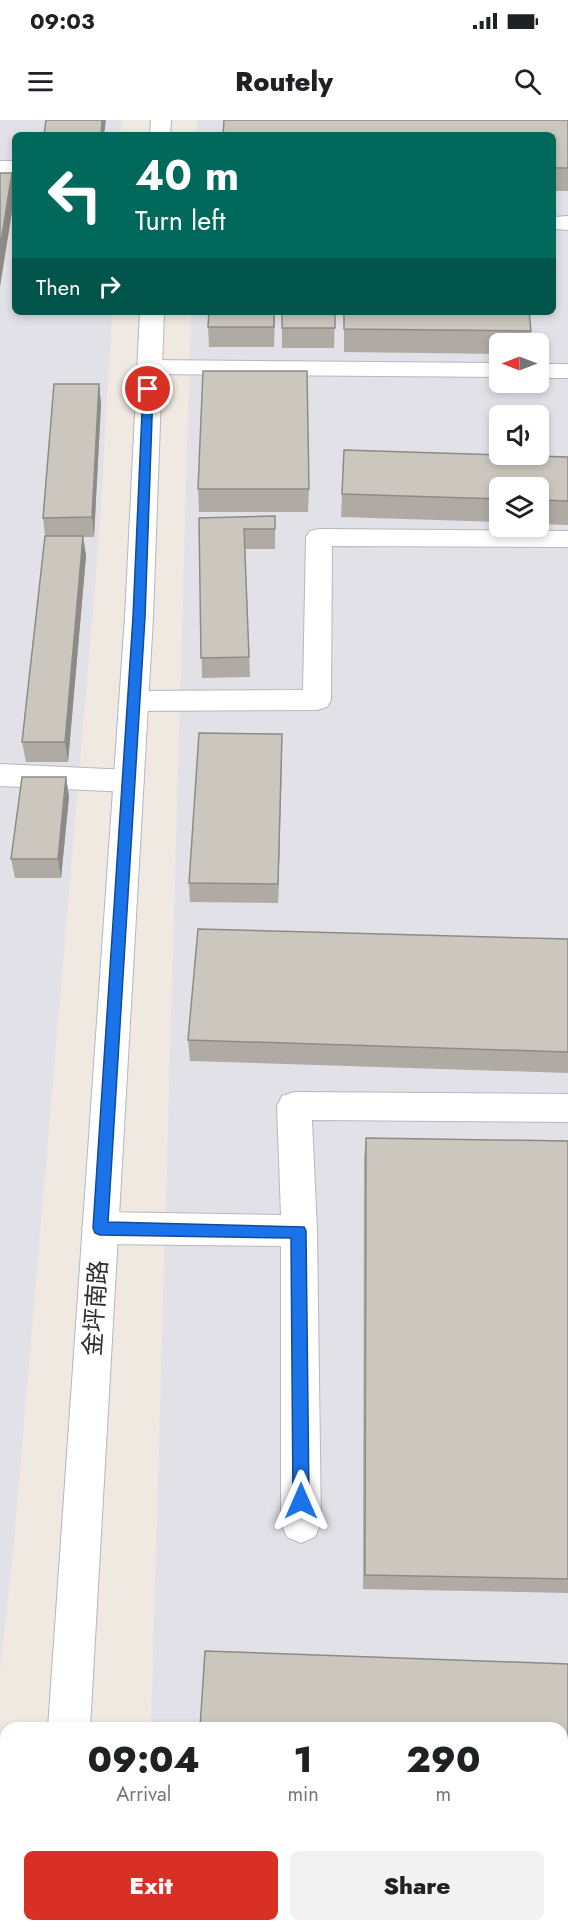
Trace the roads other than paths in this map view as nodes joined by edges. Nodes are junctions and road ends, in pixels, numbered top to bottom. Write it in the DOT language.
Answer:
graph roads {
  1 [pos="152,315"];
  2 [pos="149,367"];
  3 [pos="489,370"];
  4 [pos="549,371"];
  5 [pos="568,371"];
  6 [pos="568,539"];
  7 [pos="133,700"];
  8 [pos="0,775"];
  9 [pos="129,781"];
  10 [pos="568,1108"];
  11 [pos="100,1228"];
  12 [pos="299,1231"];
  13 [pos="301,1523"];
  14 [pos="69,1722"];
  1 -- 2 [label="street, 金坪南路"];
  2 -- 3 [label="street"];
  2 -- 7 [label="street, 金坪南路"];
  4 -- 5 [label="street"];
  6 -- 7 [label="street"];
  7 -- 9 [label="street, 金坪南路"];
  8 -- 9 [label="street"];
  9 -- 11 [label="street, 金坪南路"];
  10 -- 12 [label="street"];
  11 -- 12 [label="street"];
  11 -- 14 [label="street, 金坪南路"];
  12 -- 13 [label="street"];
}
